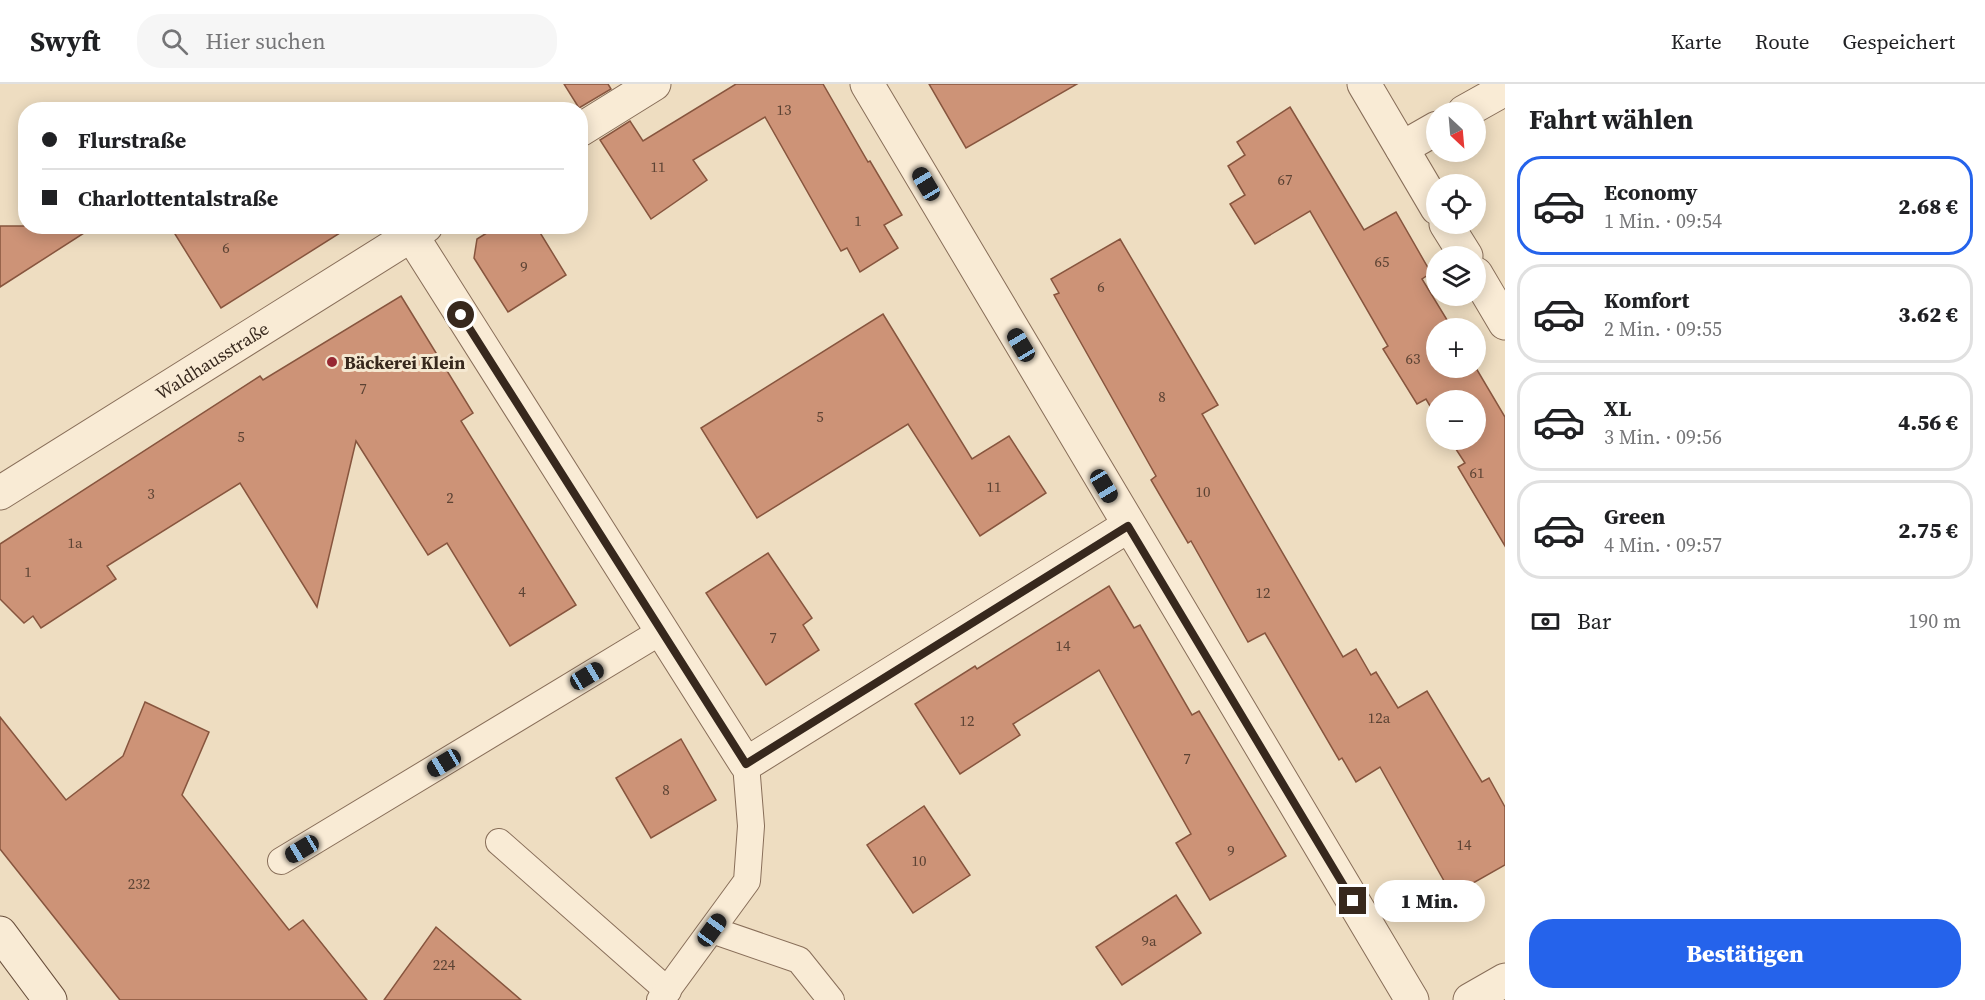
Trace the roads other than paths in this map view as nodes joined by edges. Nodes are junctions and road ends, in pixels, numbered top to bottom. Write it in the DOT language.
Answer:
graph roads {
  1 [pos="654,84"];
  2 [pos="867,84"];
  3 [pos="1364,84"];
  4 [pos="1505,89"];
  5 [pos="1482,102"];
  6 [pos="588,125"];
  7 [pos="1426,134"];
  8 [pos="1402,148"];
  9 [pos="1426,189"];
  10 [pos="414,234"];
  11 [pos="421,234"];
  12 [pos="1486,291"];
  13 [pos="1505,323"];
  14 [pos="0,493"];
  15 [pos="1128,526"];
  16 [pos="660,632"];
  17 [pos="746,764"];
  18 [pos="499,842"];
  19 [pos="281,861"];
  20 [pos="712,930"];
  21 [pos="0,933"];
  22 [pos="1505,980"];
  23 [pos="664,995"];
  24 [pos="50,1000"];
  25 [pos="831,1000"];
  26 [pos="1412,1000"];
  27 [pos="1470,1000"];
  1 -- 6 [label="street"];
  2 -- 15 [label="street"];
  3 -- 8 [label="street"];
  4 -- 5 [label="street"];
  7 -- 8 [label="street"];
  8 -- 9 [label="street"];
  10 -- 14 [label="street, Waldhausstraße"];
  11 -- 16 [label="street"];
  12 -- 13 [label="street"];
  15 -- 17 [label="street"];
  15 -- 26 [label="street"];
  16 -- 17 [label="street"];
  16 -- 19 [label="lane"];
  17 -- 20 [label="lane"];
  18 -- 23 [label="lane"];
  20 -- 23 [label="lane"];
  20 -- 25 [label="lane"];
  21 -- 24 [label="street"];
  22 -- 27 [label="street"];
}
